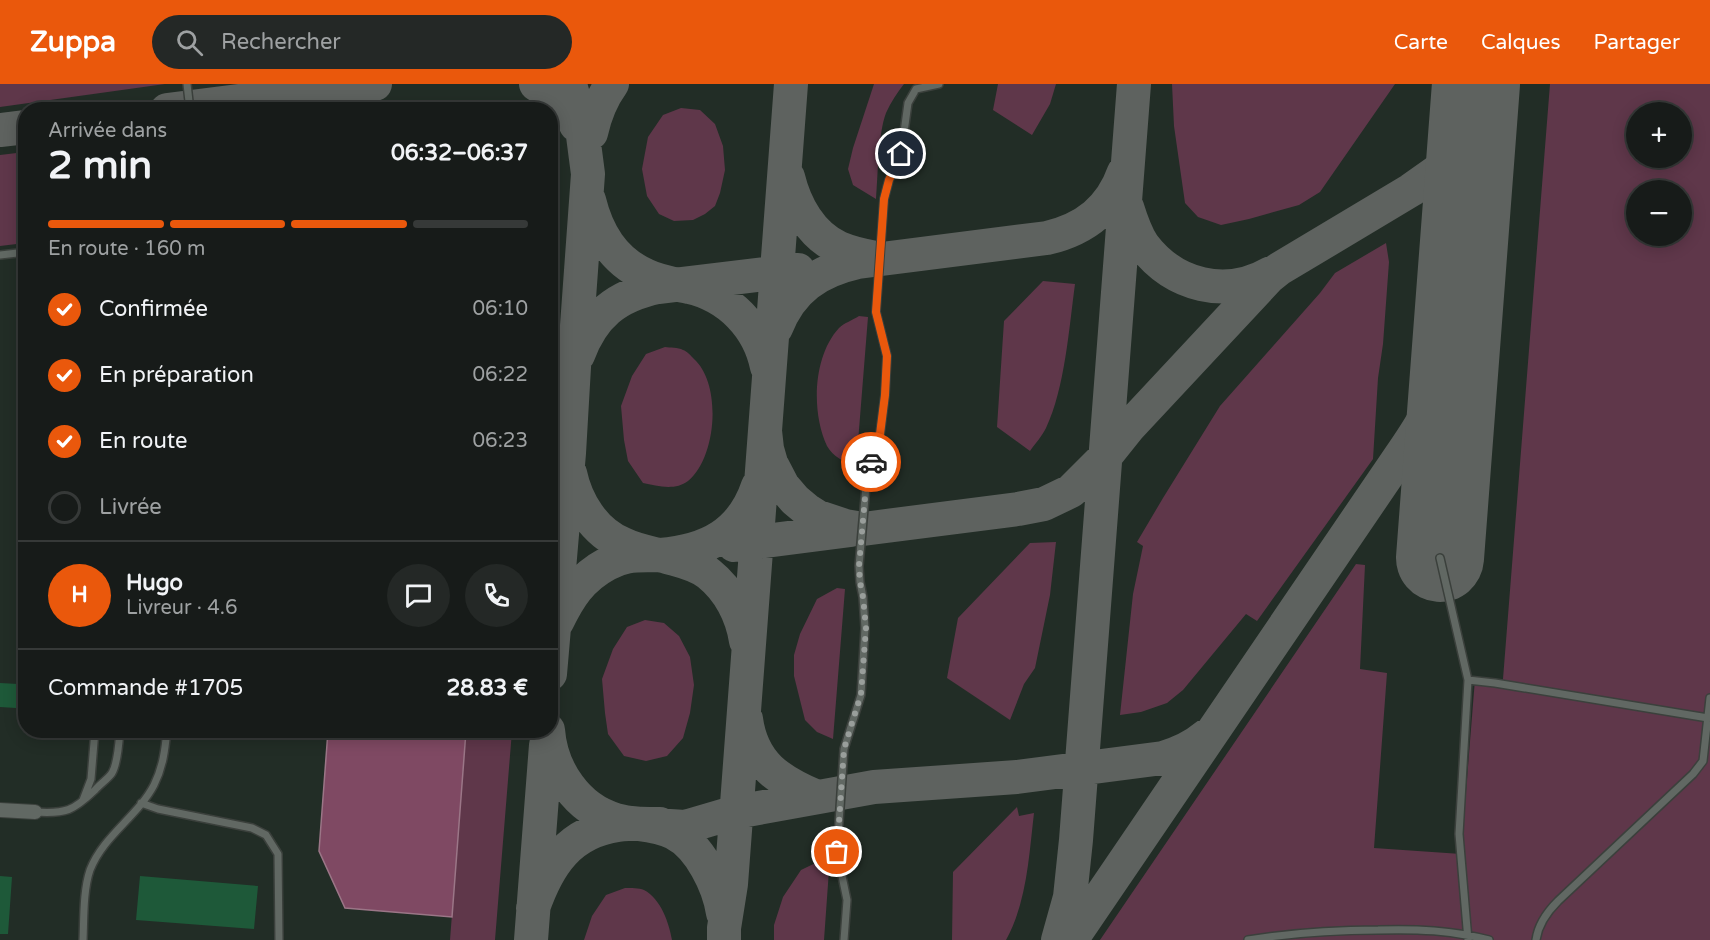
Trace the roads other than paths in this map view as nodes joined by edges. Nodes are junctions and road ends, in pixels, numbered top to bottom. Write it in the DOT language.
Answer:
graph roads {
  1 [pos="187,84"];
  2 [pos="939,84"];
  3 [pos="189,102"];
  4 [pos="18,253"];
  5 [pos="0,255"];
  6 [pos="1440,558"];
  7 [pos="1468,680"];
  8 [pos="1710,698"];
  9 [pos="1709,717"];
  10 [pos="95,738"];
  11 [pos="120,738"];
  12 [pos="166,738"];
  13 [pos="82,802"];
  14 [pos="141,803"];
  15 [pos="0,810"];
  16 [pos="35,812"];
  17 [pos="1468,937"];
  18 [pos="83,940"];
  19 [pos="279,940"];
  20 [pos="844,940"];
  21 [pos="1248,940"];
  22 [pos="1489,940"];
  23 [pos="1536,940"];
  1 -- 3 [label="lane"];
  2 -- 20 [label="lane"];
  4 -- 5 [label="lane"];
  6 -- 7 [label="lane"];
  7 -- 9 [label="lane"];
  7 -- 17 [label="lane"];
  8 -- 9 [label="lane"];
  9 -- 23 [label="lane"];
  10 -- 13 [label="lane"];
  11 -- 13 [label="lane"];
  12 -- 14 [label="lane"];
  13 -- 16 [label="lane"];
  14 -- 18 [label="lane"];
  14 -- 19 [label="lane"];
  15 -- 16 [label="street"];
  17 -- 21 [label="lane"];
  17 -- 22 [label="lane"];
}
